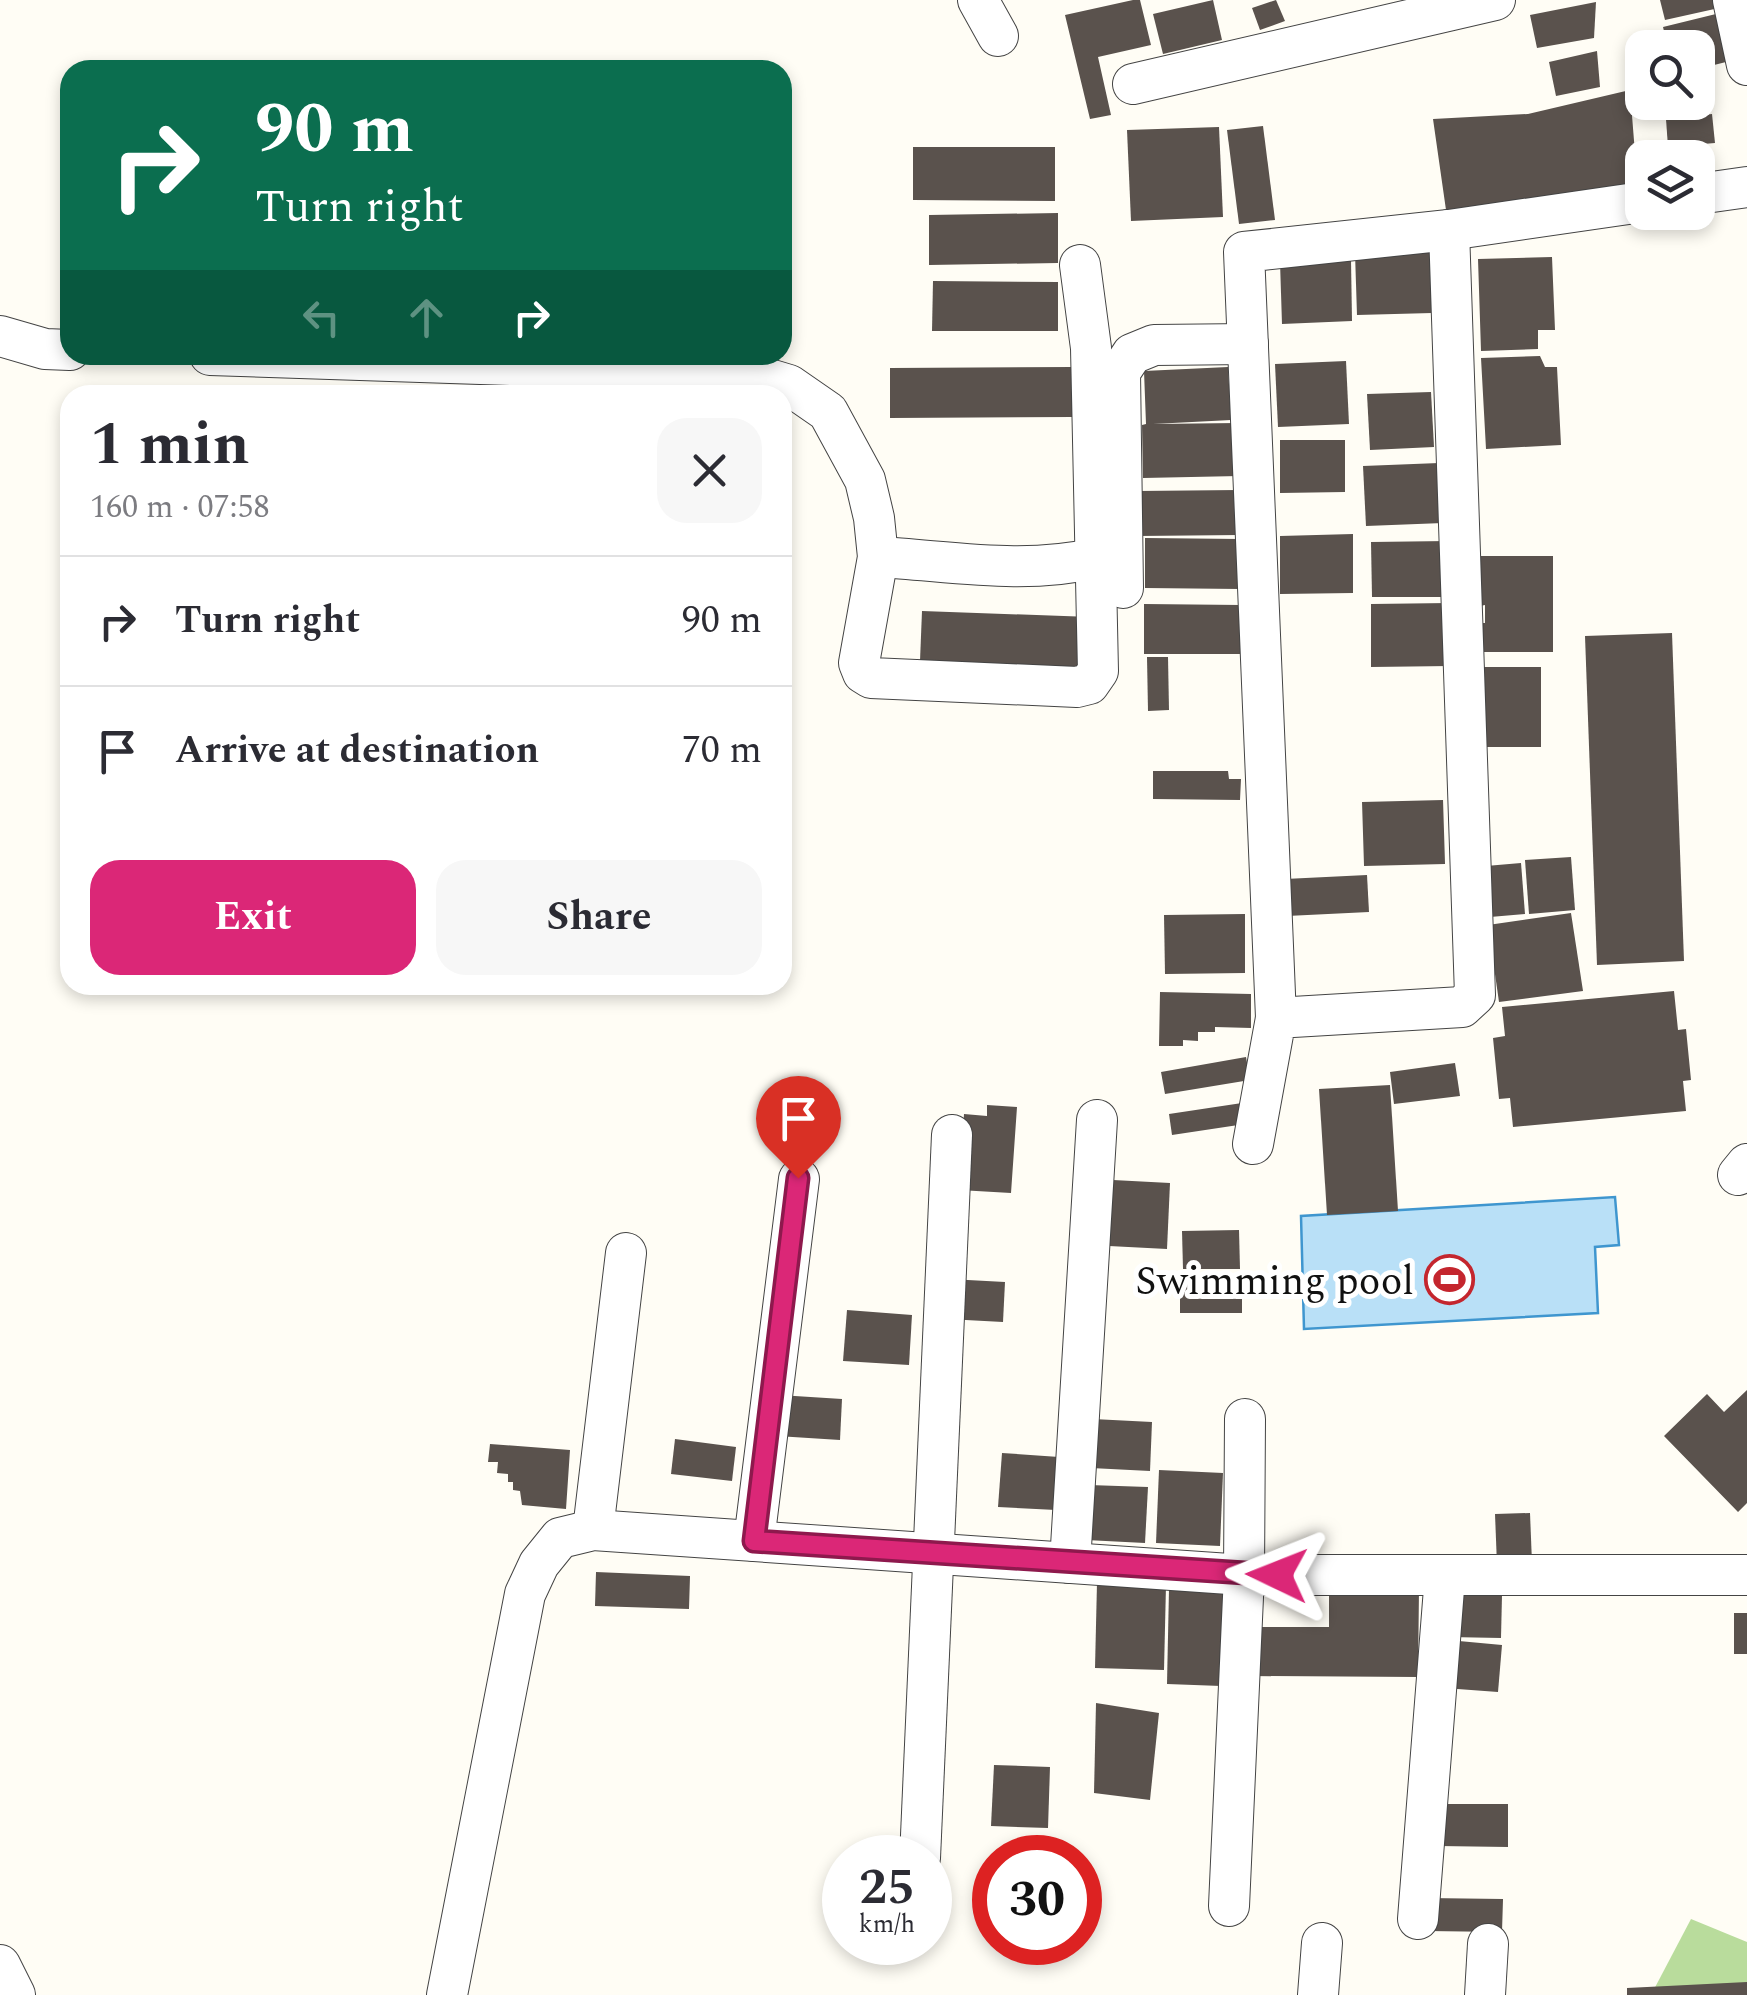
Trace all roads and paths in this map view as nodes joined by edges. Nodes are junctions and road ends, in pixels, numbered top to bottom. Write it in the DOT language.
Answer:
graph roads {
  1 [pos="978,0"];
  2 [pos="1495,0"];
  3 [pos="1733,0"];
  4 [pos="998,36"];
  5 [pos="1747,65"];
  6 [pos="1133,84"];
  7 [pos="1747,188"];
  8 [pos="1715,192"];
  9 [pos="1625,204"];
  10 [pos="1449,230"];
  11 [pos="1080,265"];
  12 [pos="0,336"];
  13 [pos="1248,344"];
  14 [pos="60,350"];
  15 [pos="494,365"];
  16 [pos="789,385"];
  17 [pos="792,387"];
  18 [pos="878,557"];
  19 [pos="1096,558"];
  20 [pos="1123,626"];
  21 [pos="1276,1018"];
  22 [pos="1098,1120"];
  23 [pos="952,1136"];
  24 [pos="1253,1144"];
  25 [pos="798,1178"];
  26 [pos="626,1253"];
  27 [pos="1244,1419"];
  28 [pos="592,1530"];
  29 [pos="754,1541"];
  30 [pos="931,1554"];
  31 [pos="1070,1563"];
  32 [pos="1244,1575"];
  33 [pos="1747,1575"];
  34 [pos="1444,1576"];
  35 [pos="921,1835"];
  36 [pos="1229,1906"];
  37 [pos="1418,1919"];
  38 [pos="1322,1943"];
  39 [pos="1488,1944"];
  40 [pos="0,1965"];
  41 [pos="15,1995"];
  42 [pos="447,1995"];
  43 [pos="1318,1995"];
  44 [pos="1485,1995"];
  1 -- 4 [label="street"];
  2 -- 6 [label="street"];
  3 -- 5 [label="street"];
  7 -- 8 [label="street"];
  9 -- 10 [label="street"];
  10 -- 13 [label="street"];
  10 -- 21 [label="street"];
  11 -- 19 [label="street"];
  12 -- 14 [label="street"];
  13 -- 20 [label="street"];
  13 -- 21 [label="street"];
  15 -- 16 [label="street"];
  17 -- 18 [label="street"];
  18 -- 19 [label="street"];
  18 -- 19 [label="street"];
  21 -- 24 [label="street"];
  22 -- 31 [label="street"];
  23 -- 30 [label="street"];
  25 -- 29 [label="street"];
  26 -- 28 [label="street"];
  27 -- 32 [label="street"];
  28 -- 29 [label="street"];
  28 -- 42 [label="street"];
  29 -- 30 [label="street"];
  30 -- 31 [label="street"];
  30 -- 35 [label="street"];
  31 -- 32 [label="street"];
  32 -- 34 [label="street"];
  32 -- 36 [label="street"];
  33 -- 34 [label="street"];
  34 -- 37 [label="street"];
  38 -- 43 [label="street"];
  39 -- 44 [label="street"];
  40 -- 41 [label="street"];
}
